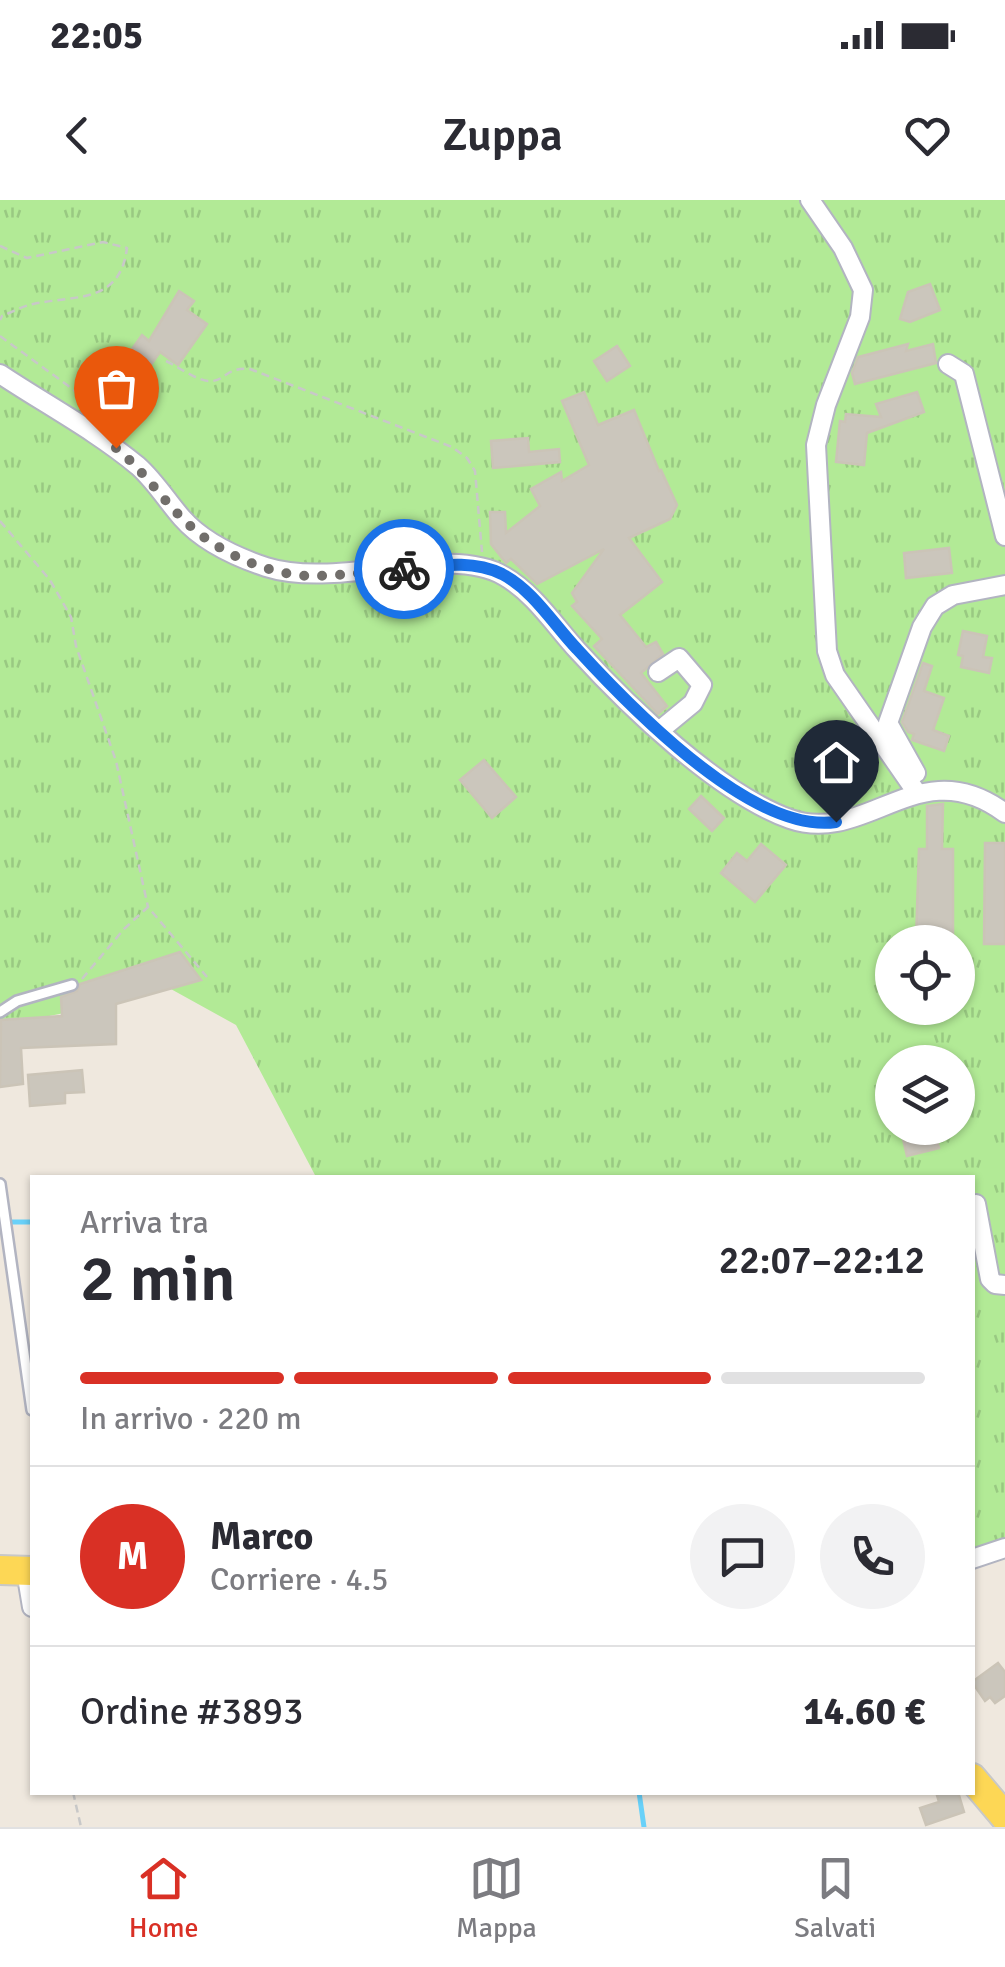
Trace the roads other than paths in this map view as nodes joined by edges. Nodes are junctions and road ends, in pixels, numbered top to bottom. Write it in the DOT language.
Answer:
graph roads {
  1 [pos="810,200"];
  2 [pos="948,364"];
  3 [pos="0,374"];
  4 [pos="1005,536"];
  5 [pos="1005,584"];
  6 [pos="658,672"];
  7 [pos="659,731"];
  8 [pos="922,792"];
  9 [pos="1005,813"];
  10 [pos="72,984"];
  11 [pos="0,1012"];
  12 [pos="0,1184"];
  13 [pos="976,1204"];
  14 [pos="1005,1286"];
  15 [pos="30,1396"];
  16 [pos="1005,1548"];
  17 [pos="975,1558"];
  18 [pos="20,1571"];
  19 [pos="30,1601"];
  20 [pos="975,1782"];
  21 [pos="1005,1817"];
  1 -- 8 [label="street"];
  2 -- 4 [label="street"];
  3 -- 7 [label="street"];
  5 -- 8 [label="street"];
  6 -- 7 [label="street"];
  7 -- 8 [label="street"];
  8 -- 9 [label="street"];
  10 -- 11 [label="lane"];
  12 -- 15 [label="lane"];
  13 -- 14 [label="street"];
  16 -- 17 [label="street"];
  18 -- 19 [label="street"];
  20 -- 21 [label="main road"];
}
